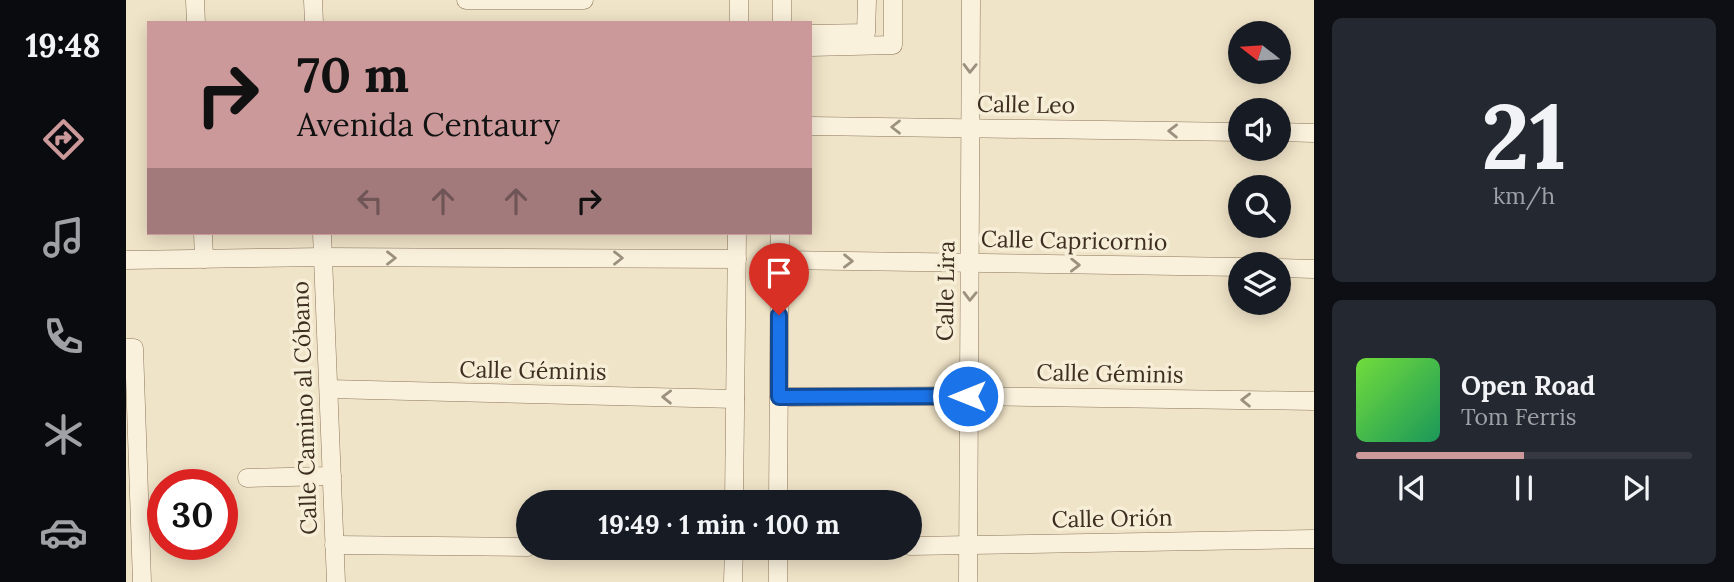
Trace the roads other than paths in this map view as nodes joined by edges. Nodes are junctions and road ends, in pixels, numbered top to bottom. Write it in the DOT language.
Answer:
graph roads {
  1 [pos="195,0"];
  2 [pos="313,0"];
  3 [pos="466,0"];
  4 [pos="584,0"];
  5 [pos="739,0"];
  6 [pos="782,0"];
  7 [pos="867,0"];
  8 [pos="893,0"];
  9 [pos="971,0"];
  10 [pos="196,21"];
  11 [pos="314,21"];
  12 [pos="739,21"];
  13 [pos="782,21"];
  14 [pos="812,34"];
  15 [pos="812,47"];
  16 [pos="812,126"];
  17 [pos="970,127"];
  18 [pos="1228,132"];
  19 [pos="1291,132"];
  20 [pos="1314,133"];
  21 [pos="203,235"];
  22 [pos="322,235"];
  23 [pos="737,235"];
  24 [pos="780,235"];
  25 [pos="323,257"];
  26 [pos="204,259"];
  27 [pos="737,259"];
  28 [pos="126,260"];
  29 [pos="780,260"];
  30 [pos="970,263"];
  31 [pos="1228,267"];
  32 [pos="1291,268"];
  33 [pos="1314,269"];
  34 [pos="130,348"];
  35 [pos="329,389"];
  36 [pos="968,396"];
  37 [pos="779,397"];
  38 [pos="735,399"];
  39 [pos="1314,401"];
  40 [pos="332,476"];
  41 [pos="247,478"];
  42 [pos="734,490"];
  43 [pos="778,490"];
  44 [pos="1314,539"];
  45 [pos="334,545"];
  46 [pos="968,545"];
  47 [pos="922,546"];
  48 [pos="516,547"];
  49 [pos="734,560"];
  50 [pos="778,560"];
  51 [pos="142,582"];
  52 [pos="336,582"];
  53 [pos="733,582"];
  54 [pos="778,582"];
  55 [pos="968,582"];
  1 -- 10 [label="street"];
  2 -- 11 [label="street"];
  3 -- 4 [label="street"];
  5 -- 12 [label="street"];
  6 -- 13 [label="street"];
  7 -- 14 [label="street"];
  8 -- 15 [label="street"];
  9 -- 17 [label="street, Calle Lira, one-way"];
  17 -- 16 [label="street, Calle Leo, one-way"];
  18 -- 17 [label="street, Calle Leo, one-way"];
  17 -- 30 [label="street, Calle Lira"];
  19 -- 20 [label="street"];
  21 -- 26 [label="street"];
  22 -- 25 [label="street, Calle Camino al Cóbano"];
  23 -- 27 [label="street"];
  24 -- 29 [label="street"];
  25 -- 26 [label="street"];
  25 -- 27 [label="street, one-way"];
  25 -- 35 [label="street, Calle Camino al Cóbano"];
  26 -- 28 [label="street"];
  27 -- 38 [label="street"];
  29 -- 30 [label="street, Calle Capricornio, one-way"];
  29 -- 37 [label="street"];
  30 -- 31 [label="street, Calle Capricornio, one-way"];
  30 -- 36 [label="street, Calle Lira, one-way"];
  32 -- 33 [label="street"];
  34 -- 51 [label="street"];
  38 -- 35 [label="street, Calle Géminis, one-way"];
  35 -- 40 [label="street, Calle Camino al Cóbano"];
  36 -- 37 [label="street, Calle Géminis"];
  39 -- 36 [label="street, Calle Géminis, one-way"];
  36 -- 46 [label="street, Calle Lira"];
  37 -- 43 [label="street"];
  38 -- 42 [label="street"];
  40 -- 41 [label="street"];
  40 -- 45 [label="street, Calle Camino al Cóbano"];
  44 -- 46 [label="street, Calle Orión"];
  45 -- 48 [label="street"];
  45 -- 52 [label="street, Calle Camino al Cóbano"];
  46 -- 47 [label="street, Calle Orión"];
  46 -- 55 [label="street, Calle Lira"];
  49 -- 53 [label="street"];
  50 -- 54 [label="street"];
}
